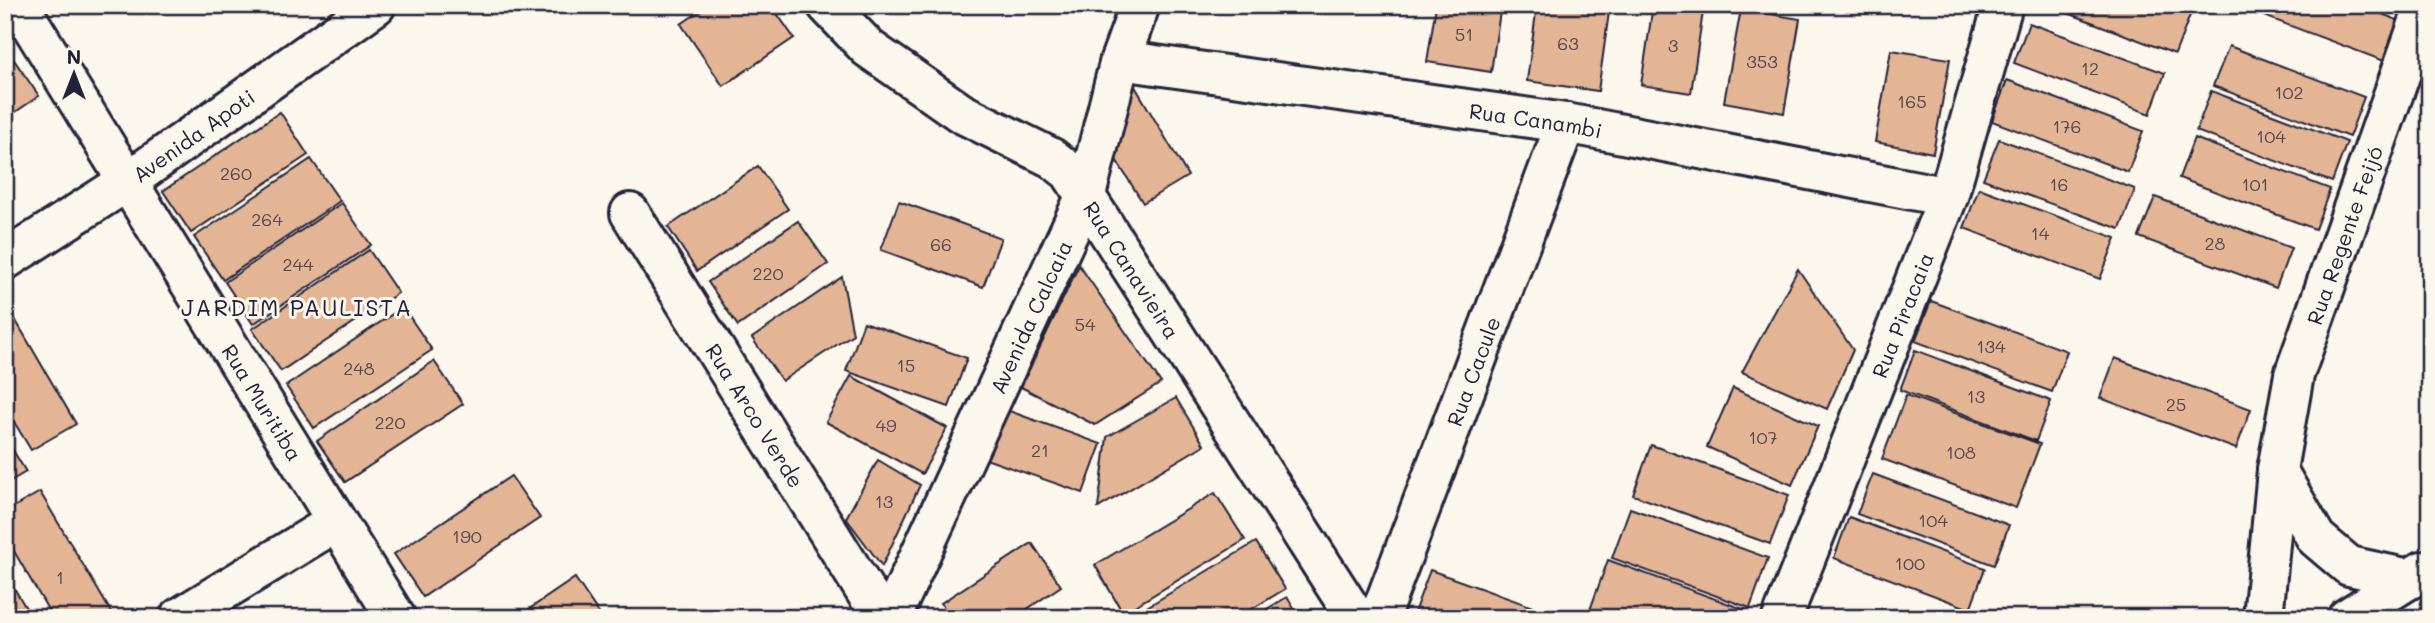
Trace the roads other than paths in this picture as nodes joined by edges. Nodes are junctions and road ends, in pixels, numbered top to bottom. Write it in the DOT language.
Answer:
graph roads {
  1 [pos="19,5"];
  2 [pos="376,5"];
  3 [pos="827,5"];
  4 [pos="1140,5"];
  5 [pos="2003,5"];
  6 [pos="2425,5"];
  7 [pos="1120,60"];
  8 [pos="1566,123"];
  9 [pos="128,181"];
  10 [pos="1086,195"];
  11 [pos="1948,197"];
  12 [pos="630,213"];
  13 [pos="5,260"];
  14 [pos="2277,470"];
  15 [pos="336,522"];
  16 [pos="2420,573"];
  17 [pos="179,618"];
  18 [pos="396,618"];
  19 [pos="882,618"];
  20 [pos="891,618"];
  21 [pos="1356,618"];
  22 [pos="1379,618"];
  23 [pos="1783,618"];
  24 [pos="2263,618"];
  25 [pos="2347,618"];
  1 -- 9 [label="main road, Rua Muritiba"];
  2 -- 9 [label="main road, Avenida Apoti"];
  3 -- 10 [label="main road, Rua Canavieira"];
  4 -- 7 [label="main road, Avenida Calcaia"];
  5 -- 11 [label="main road, Rua Piracaia"];
  6 -- 14 [label="main road, Rua Regente Feijó"];
  7 -- 8 [label="main road, Rua Canambi"];
  7 -- 10 [label="main road, Avenida Calcaia"];
  8 -- 11 [label="main road, Rua Canambi"];
  8 -- 22 [label="main road, Rua Cacule"];
  9 -- 13 [label="main road, Avenida Apoti"];
  9 -- 15 [label="main road, Rua Muritiba"];
  10 -- 20 [label="main road, Avenida Calcaia"];
  10 -- 21 [label="main road, Rua Canavieira"];
  11 -- 23 [label="main road, Rua Piracaia"];
  12 -- 19 [label="main road, Rua Arco Verde"];
  14 -- 16 [label="main road"];
  14 -- 24 [label="main road, Rua Regente Feijó"];
  15 -- 17 [label="main road"];
  15 -- 18 [label="main road, Rua Muritiba"];
  16 -- 25 [label="main road"];
}
